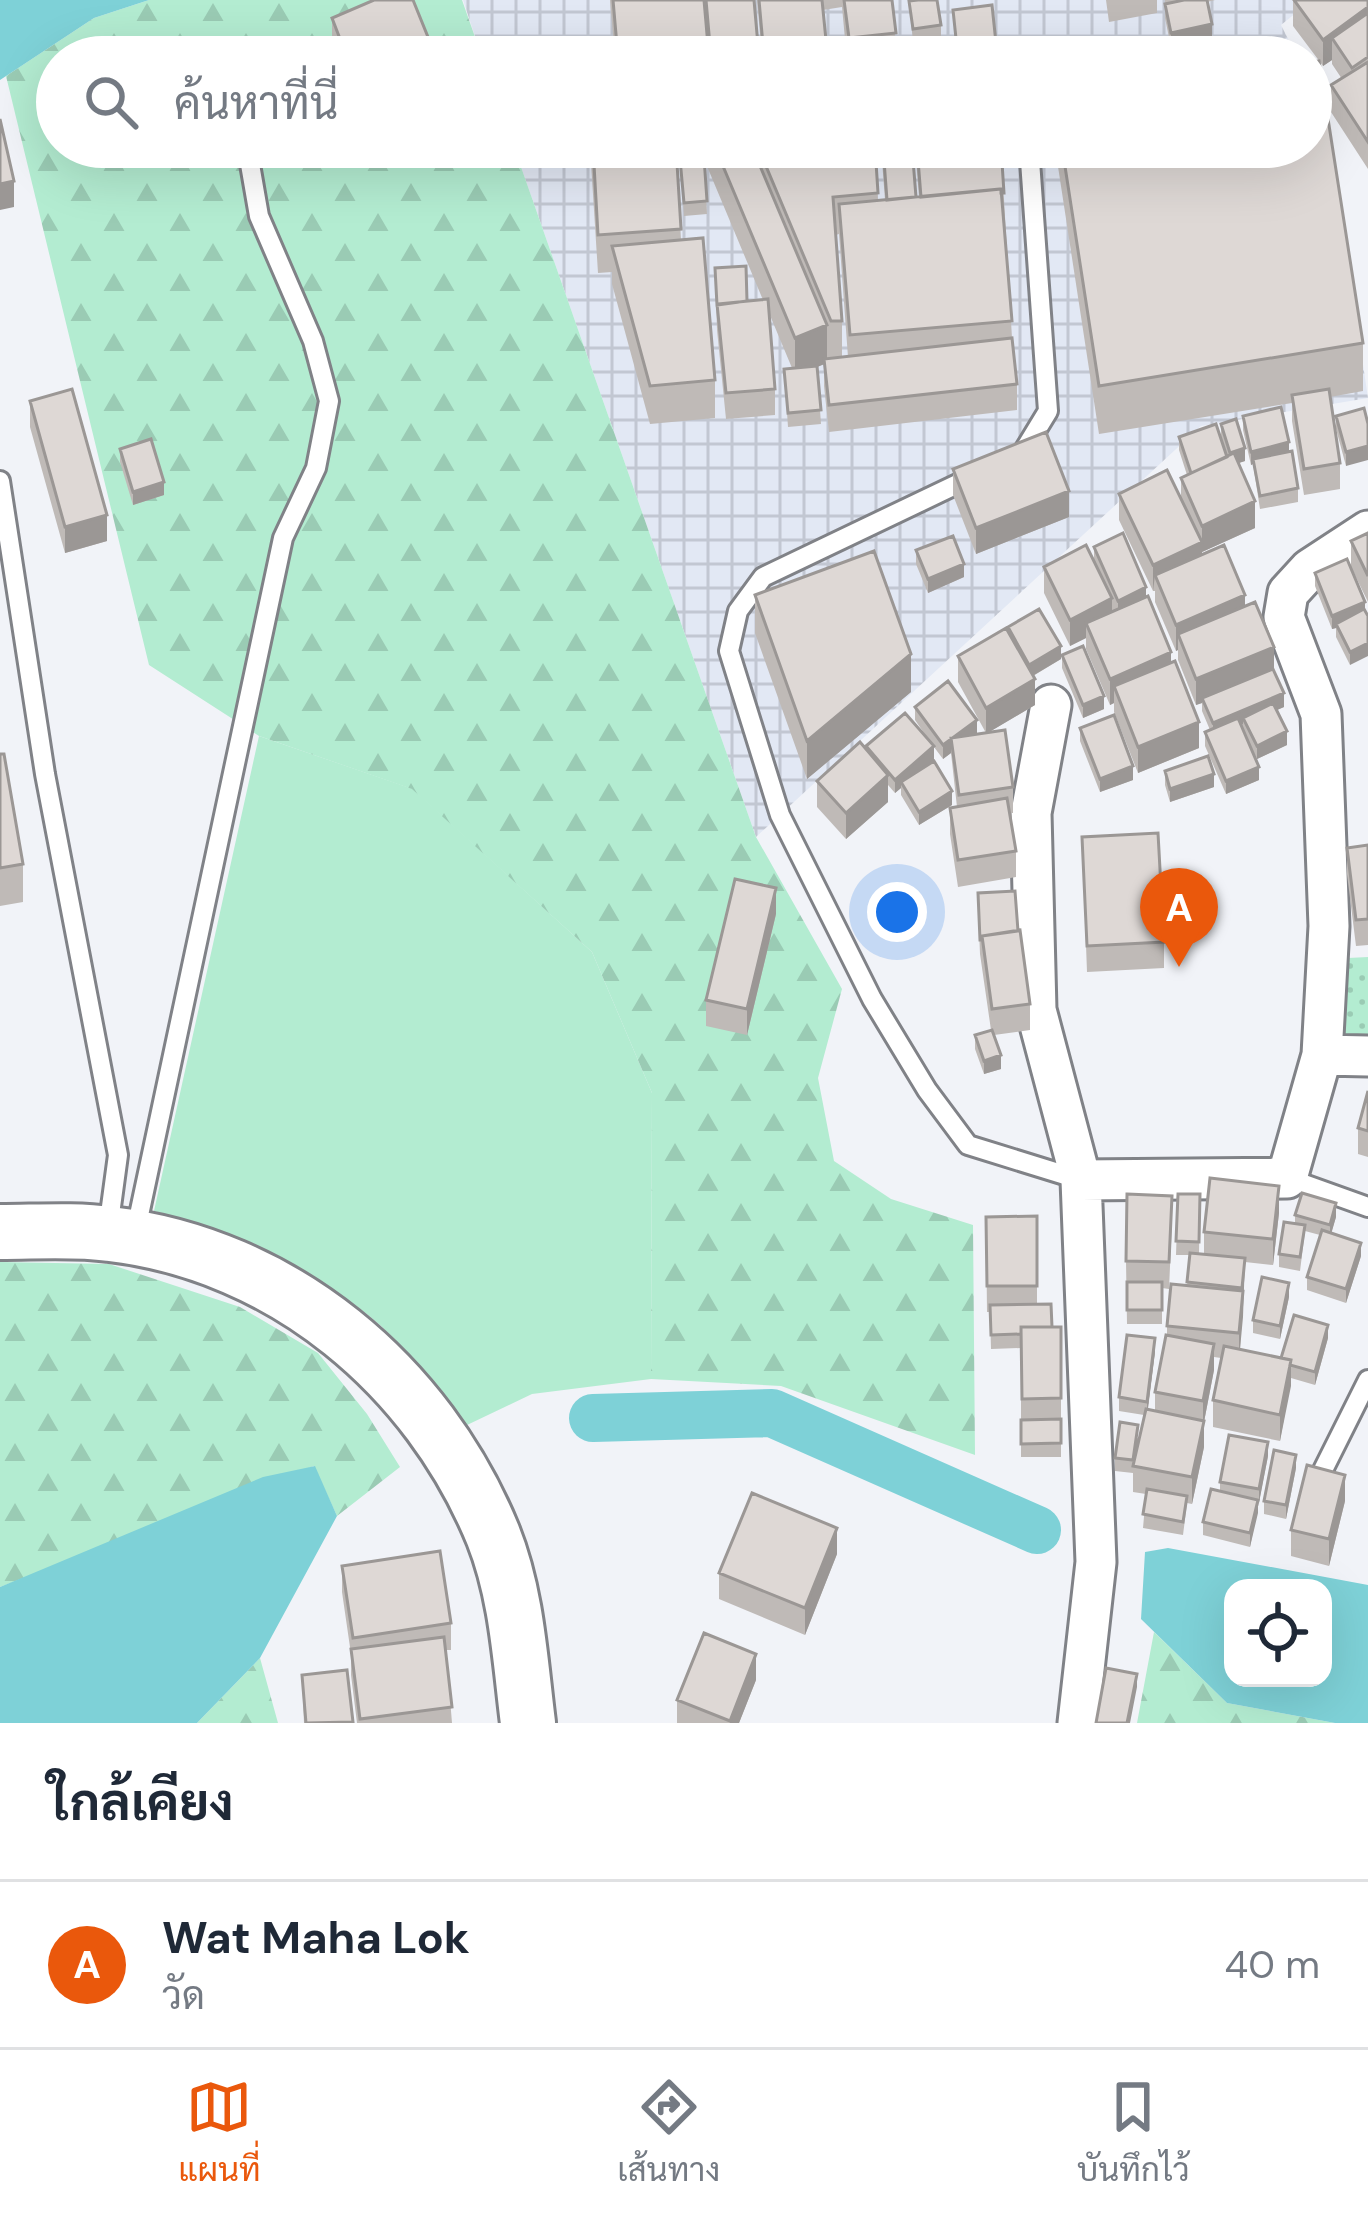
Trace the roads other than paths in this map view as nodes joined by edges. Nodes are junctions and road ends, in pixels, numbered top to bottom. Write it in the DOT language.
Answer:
graph roads {
  1 [pos="251,168"];
  2 [pos="1030,168"];
  3 [pos="0,481"];
  4 [pos="1368,531"];
  5 [pos="1051,705"];
  6 [pos="1322,1055"];
  7 [pos="1368,1055"];
  8 [pos="1287,1178"];
  9 [pos="1081,1180"];
  10 [pos="1368,1207"];
  11 [pos="0,1232"];
  12 [pos="121,1236"];
  13 [pos="1368,1380"];
  14 [pos="1318,1480"];
  15 [pos="528,1723"];
  16 [pos="1078,1723"];
  1 -- 12 [label="lane"];
  2 -- 9 [label="lane"];
  3 -- 12 [label="lane"];
  4 -- 6 [label="street"];
  5 -- 9 [label="street"];
  6 -- 7 [label="street"];
  6 -- 8 [label="street"];
  8 -- 9 [label="street"];
  8 -- 10 [label="lane"];
  9 -- 16 [label="street"];
  11 -- 12 [label="main road"];
  12 -- 15 [label="main road"];
  13 -- 14 [label="lane"];
}
